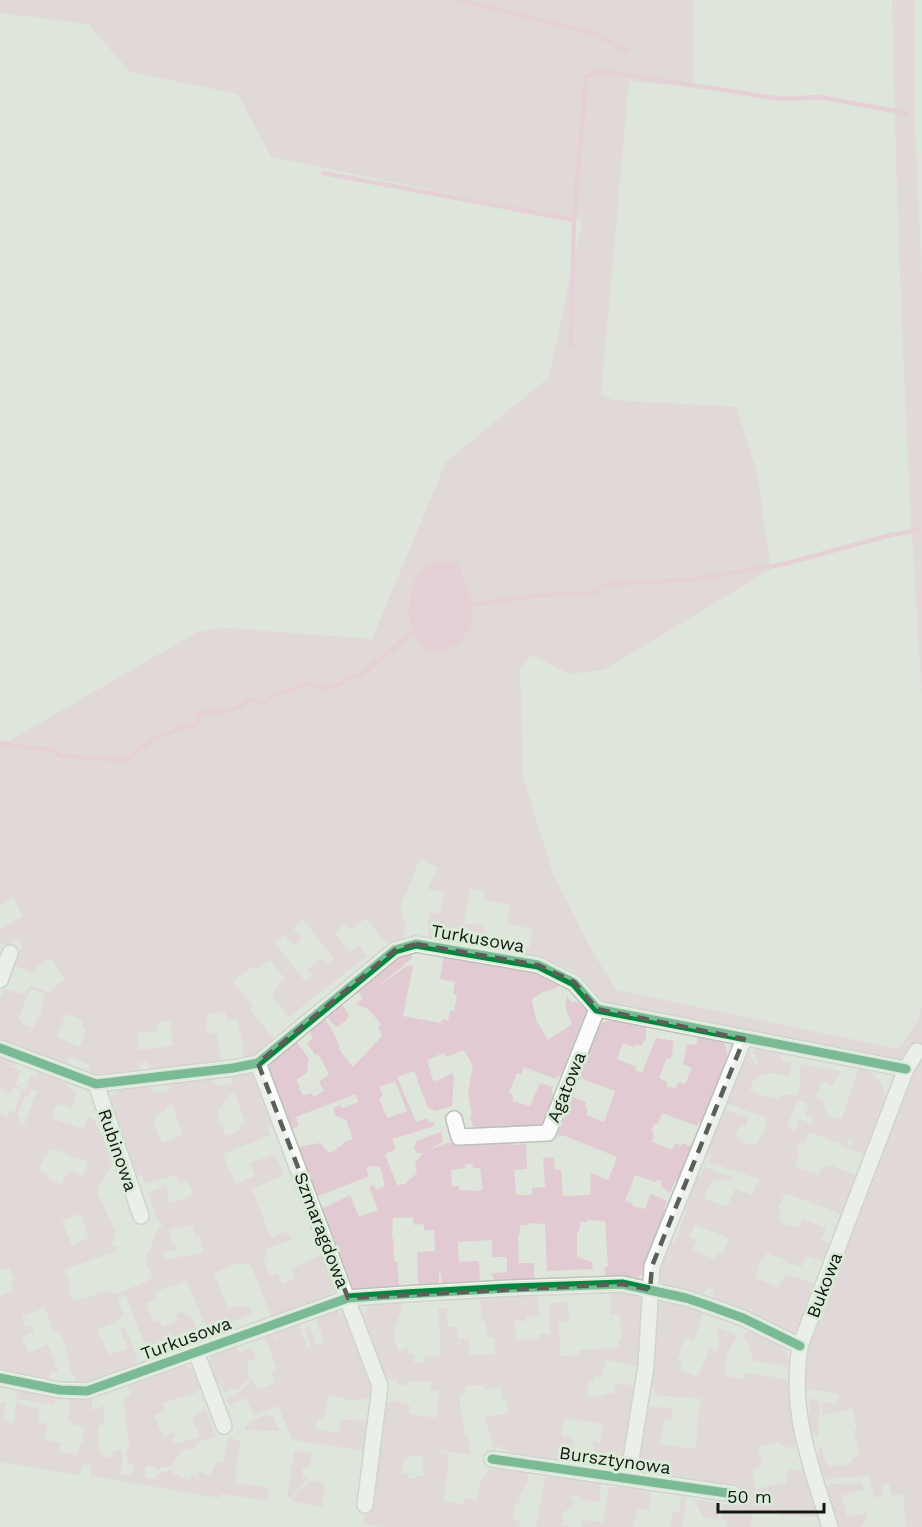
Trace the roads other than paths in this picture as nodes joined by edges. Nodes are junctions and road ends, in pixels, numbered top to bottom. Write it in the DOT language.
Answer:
graph roads {
  1 [pos="10,953"];
  2 [pos="0,980"];
  3 [pos="597,1009"];
  4 [pos="744,1039"];
  5 [pos="0,1048"];
  6 [pos="917,1051"];
  7 [pos="258,1063"];
  8 [pos="906,1069"];
  9 [pos="96,1084"];
  10 [pos="454,1119"];
  11 [pos="141,1216"];
  12 [pos="650,1290"];
  13 [pos="348,1298"];
  14 [pos="800,1346"];
  15 [pos="196,1352"];
  16 [pos="0,1378"];
  17 [pos="224,1426"];
  18 [pos="492,1459"];
  19 [pos="628,1478"];
  20 [pos="734,1494"];
  21 [pos="365,1505"];
  22 [pos="830,1527"];
  1 -- 2 [label="street"];
  3 -- 4 [label="street"];
  3 -- 7 [label="street, Turkusowa"];
  3 -- 10 [label="street, Agatowa"];
  4 -- 8 [label="street"];
  4 -- 12 [label="street, Bursztynowa"];
  5 -- 9 [label="street, Turkusowa"];
  6 -- 8 [label="street, Bukowa"];
  7 -- 9 [label="street, Turkusowa"];
  7 -- 13 [label="street, Szmaragdowa"];
  8 -- 14 [label="street, Bukowa"];
  9 -- 11 [label="street, Rubinowa"];
  12 -- 13 [label="street, Turkusowa"];
  12 -- 14 [label="street, Turkusowa"];
  12 -- 19 [label="street, Bursztynowa"];
  13 -- 15 [label="street, Turkusowa"];
  13 -- 21 [label="street, Szmaragdowa"];
  14 -- 22 [label="street, Bukowa"];
  15 -- 16 [label="street, Turkusowa"];
  15 -- 17 [label="street"];
  18 -- 19 [label="street, Bursztynowa"];
  19 -- 20 [label="street, Bursztynowa"];
}
